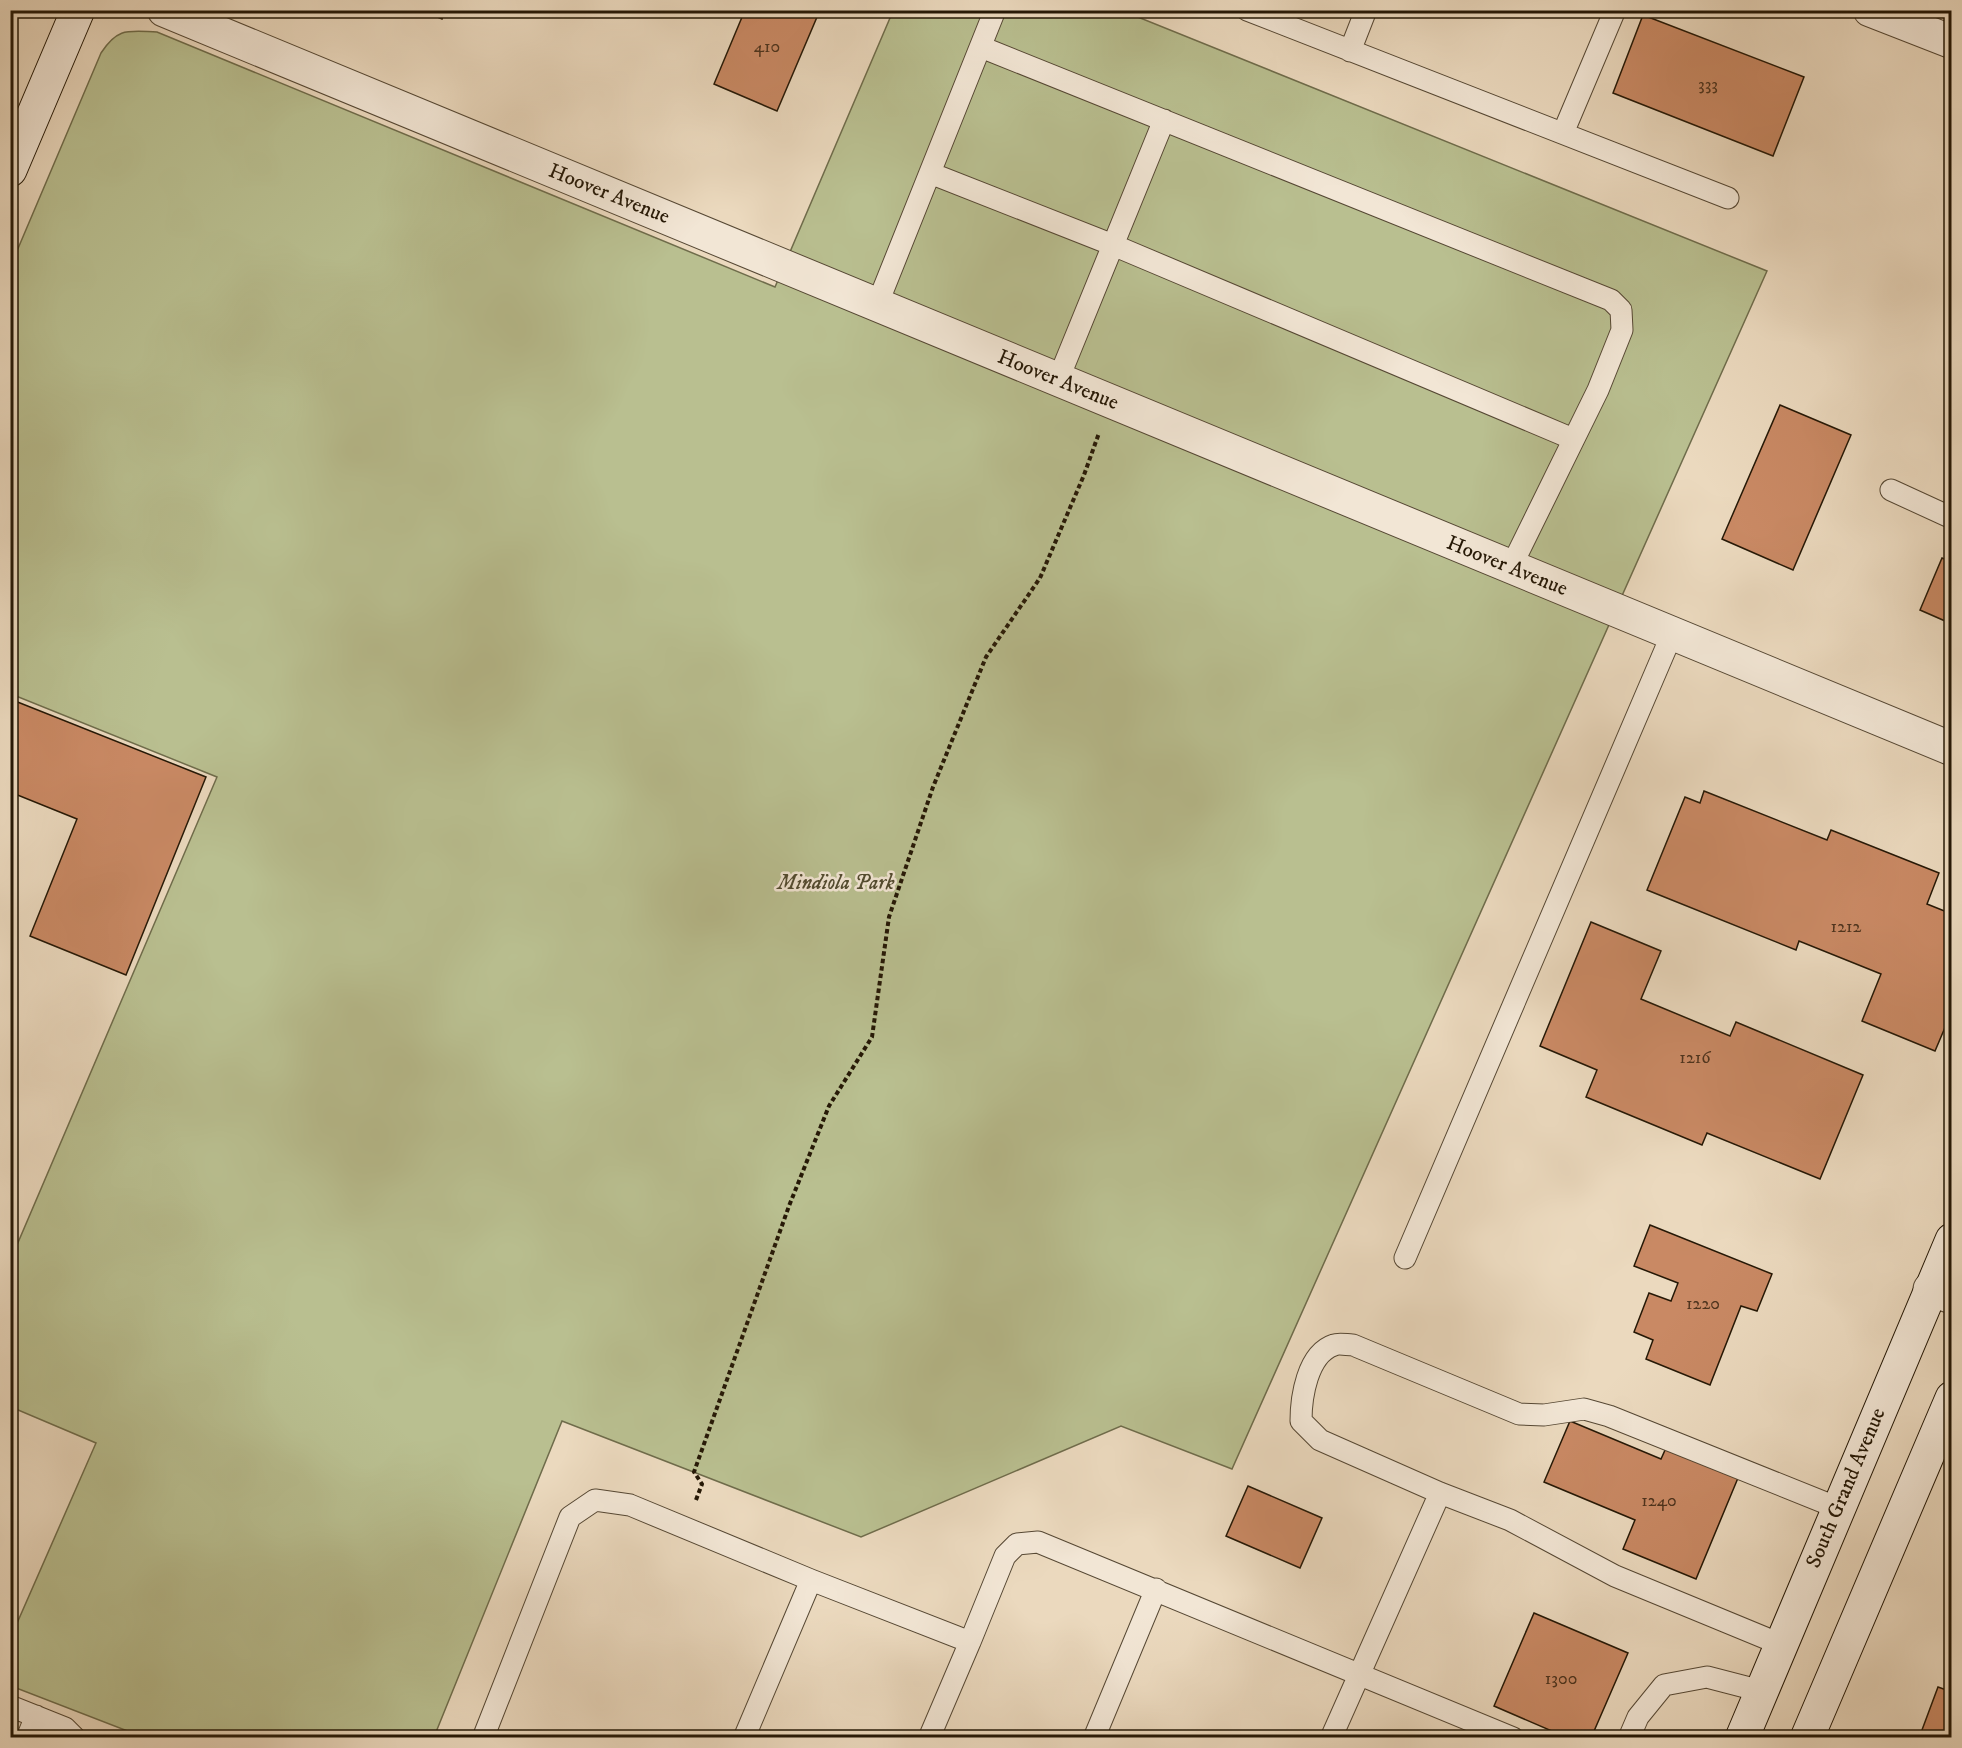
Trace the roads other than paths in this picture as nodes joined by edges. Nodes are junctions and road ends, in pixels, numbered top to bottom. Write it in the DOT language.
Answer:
graph roads {
  1 [pos="78,10"];
  2 [pos="164,10"];
  3 [pos="995,10"];
  4 [pos="1247,10"];
  5 [pos="1366,10"];
  6 [pos="1615,10"];
  7 [pos="1870,10"];
  8 [pos="1952,42"];
  9 [pos="981,46"];
  10 [pos="1350,51"];
  11 [pos="1164,120"];
  12 [pos="1563,133"];
  13 [pos="10,170"];
  14 [pos="930,173"];
  15 [pos="1728,198"];
  16 [pos="1113,245"];
  17 [pos="877,305"];
  18 [pos="1058,380"];
  19 [pos="1573,439"];
  20 [pos="1891,490"];
  21 [pos="1952,518"];
  22 [pos="1511,567"];
  23 [pos="1672,634"];
  24 [pos="1952,749"];
  25 [pos="1952,1240"];
  26 [pos="1405,1258"];
  27 [pos="1941,1293"];
  28 [pos="1952,1398"];
  29 [pos="1440,1493"];
  30 [pos="1838,1508"];
  31 [pos="811,1580"];
  32 [pos="1156,1589"];
  33 [pos="970,1642"];
  34 [pos="1780,1644"];
  35 [pos="1359,1673"];
  36 [pos="1761,1691"];
  37 [pos="10,1706"];
  38 [pos="36,1716"];
  39 [pos="27,1737"];
  40 [pos="75,1737"];
  41 [pos="483,1737"];
  42 [pos="744,1737"];
  43 [pos="929,1737"];
  44 [pos="1094,1737"];
  45 [pos="1331,1737"];
  46 [pos="1513,1737"];
  47 [pos="1629,1737"];
  48 [pos="1742,1737"];
  49 [pos="1808,1737"];
  1 -- 13 [label="street"];
  2 -- 17 [label="street, Hoover Avenue"];
  3 -- 9 [label="lane"];
  4 -- 10 [label="lane"];
  5 -- 10 [label="lane"];
  6 -- 12 [label="lane"];
  7 -- 8 [label="street"];
  9 -- 11 [label="lane"];
  9 -- 14 [label="lane"];
  10 -- 12 [label="lane"];
  11 -- 16 [label="lane"];
  11 -- 19 [label="lane"];
  12 -- 15 [label="lane"];
  14 -- 16 [label="lane"];
  14 -- 17 [label="lane"];
  16 -- 18 [label="lane"];
  16 -- 19 [label="lane"];
  17 -- 18 [label="street, Hoover Avenue"];
  18 -- 22 [label="street, Hoover Avenue"];
  19 -- 22 [label="lane"];
  20 -- 21 [label="lane"];
  22 -- 23 [label="street, Hoover Avenue"];
  23 -- 24 [label="street, Hoover Avenue"];
  23 -- 26 [label="lane"];
  25 -- 27 [label="street, South Grand Avenue"];
  27 -- 30 [label="street, South Grand Avenue"];
  28 -- 49 [label="street"];
  29 -- 30 [label="lane"];
  29 -- 34 [label="lane"];
  29 -- 35 [label="lane"];
  30 -- 34 [label="street, South Grand Avenue"];
  31 -- 33 [label="lane"];
  31 -- 41 [label="lane"];
  31 -- 42 [label="lane"];
  32 -- 33 [label="lane"];
  32 -- 35 [label="lane"];
  32 -- 44 [label="lane"];
  33 -- 43 [label="lane"];
  34 -- 36 [label="street, South Grand Avenue"];
  35 -- 45 [label="lane"];
  35 -- 46 [label="lane"];
  36 -- 47 [label="lane"];
  36 -- 48 [label="street, South Grand Avenue"];
  37 -- 38 [label="lane"];
  38 -- 39 [label="lane"];
  38 -- 40 [label="lane"];
}
